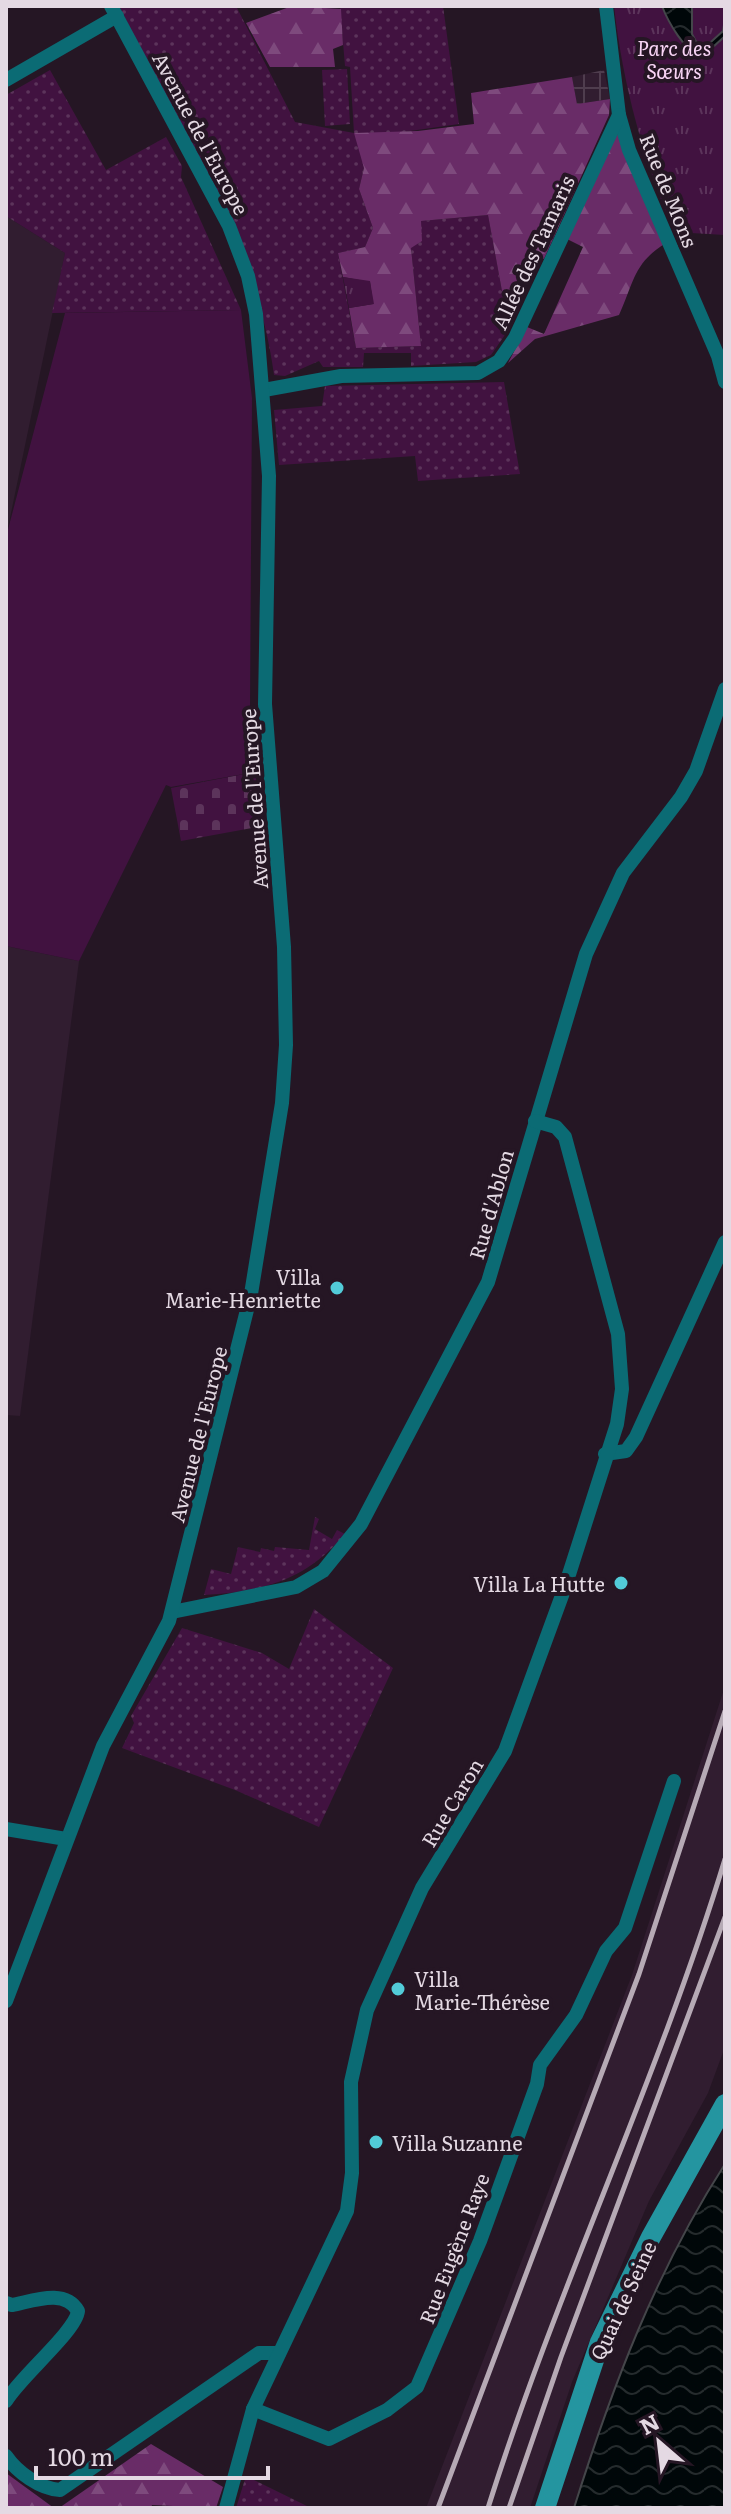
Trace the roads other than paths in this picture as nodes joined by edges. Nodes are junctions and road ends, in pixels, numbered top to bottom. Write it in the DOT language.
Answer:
graph roads {
  1 [pos="606,6"];
  2 [pos="114,11"];
  3 [pos="6,80"];
  4 [pos="619,115"];
  5 [pos="725,382"];
  6 [pos="264,390"];
  7 [pos="725,689"];
  8 [pos="535,1121"];
  9 [pos="725,1242"];
  10 [pos="605,1454"];
  11 [pos="172,1612"];
  12 [pos="674,1781"];
  13 [pos="6,1829"];
  14 [pos="66,1839"];
  15 [pos="6,2001"];
  16 [pos="725,2104"];
  17 [pos="6,2303"];
  18 [pos="279,2353"];
  19 [pos="6,2401"];
  20 [pos="253,2409"];
  21 [pos="6,2456"];
  22 [pos="226,2508"];
  23 [pos="545,2508"];
  1 -- 4 [label="street, Rue de Mons"];
  2 -- 3 [label="street"];
  2 -- 6 [label="street, Avenue de l'Europe"];
  4 -- 5 [label="street, Rue de Mons"];
  4 -- 6 [label="street, Allée des Tamaris"];
  6 -- 11 [label="street, Avenue de l'Europe"];
  7 -- 8 [label="street, Rue d'Ablon"];
  8 -- 10 [label="street, Rue Caron"];
  8 -- 11 [label="street, Rue d'Ablon"];
  9 -- 10 [label="street"];
  10 -- 18 [label="street, Rue Caron"];
  11 -- 14 [label="street, Avenue de l'Europe"];
  12 -- 20 [label="street, Rue Eugène Raye"];
  13 -- 14 [label="street"];
  14 -- 15 [label="street, Avenue de l'Europe"];
  16 -- 23 [label="main road, Quai de Seine"];
  17 -- 19 [label="street"];
  18 -- 20 [label="street, Rue Caron"];
  18 -- 21 [label="street"];
  20 -- 22 [label="street, Rue Caron"];
}
